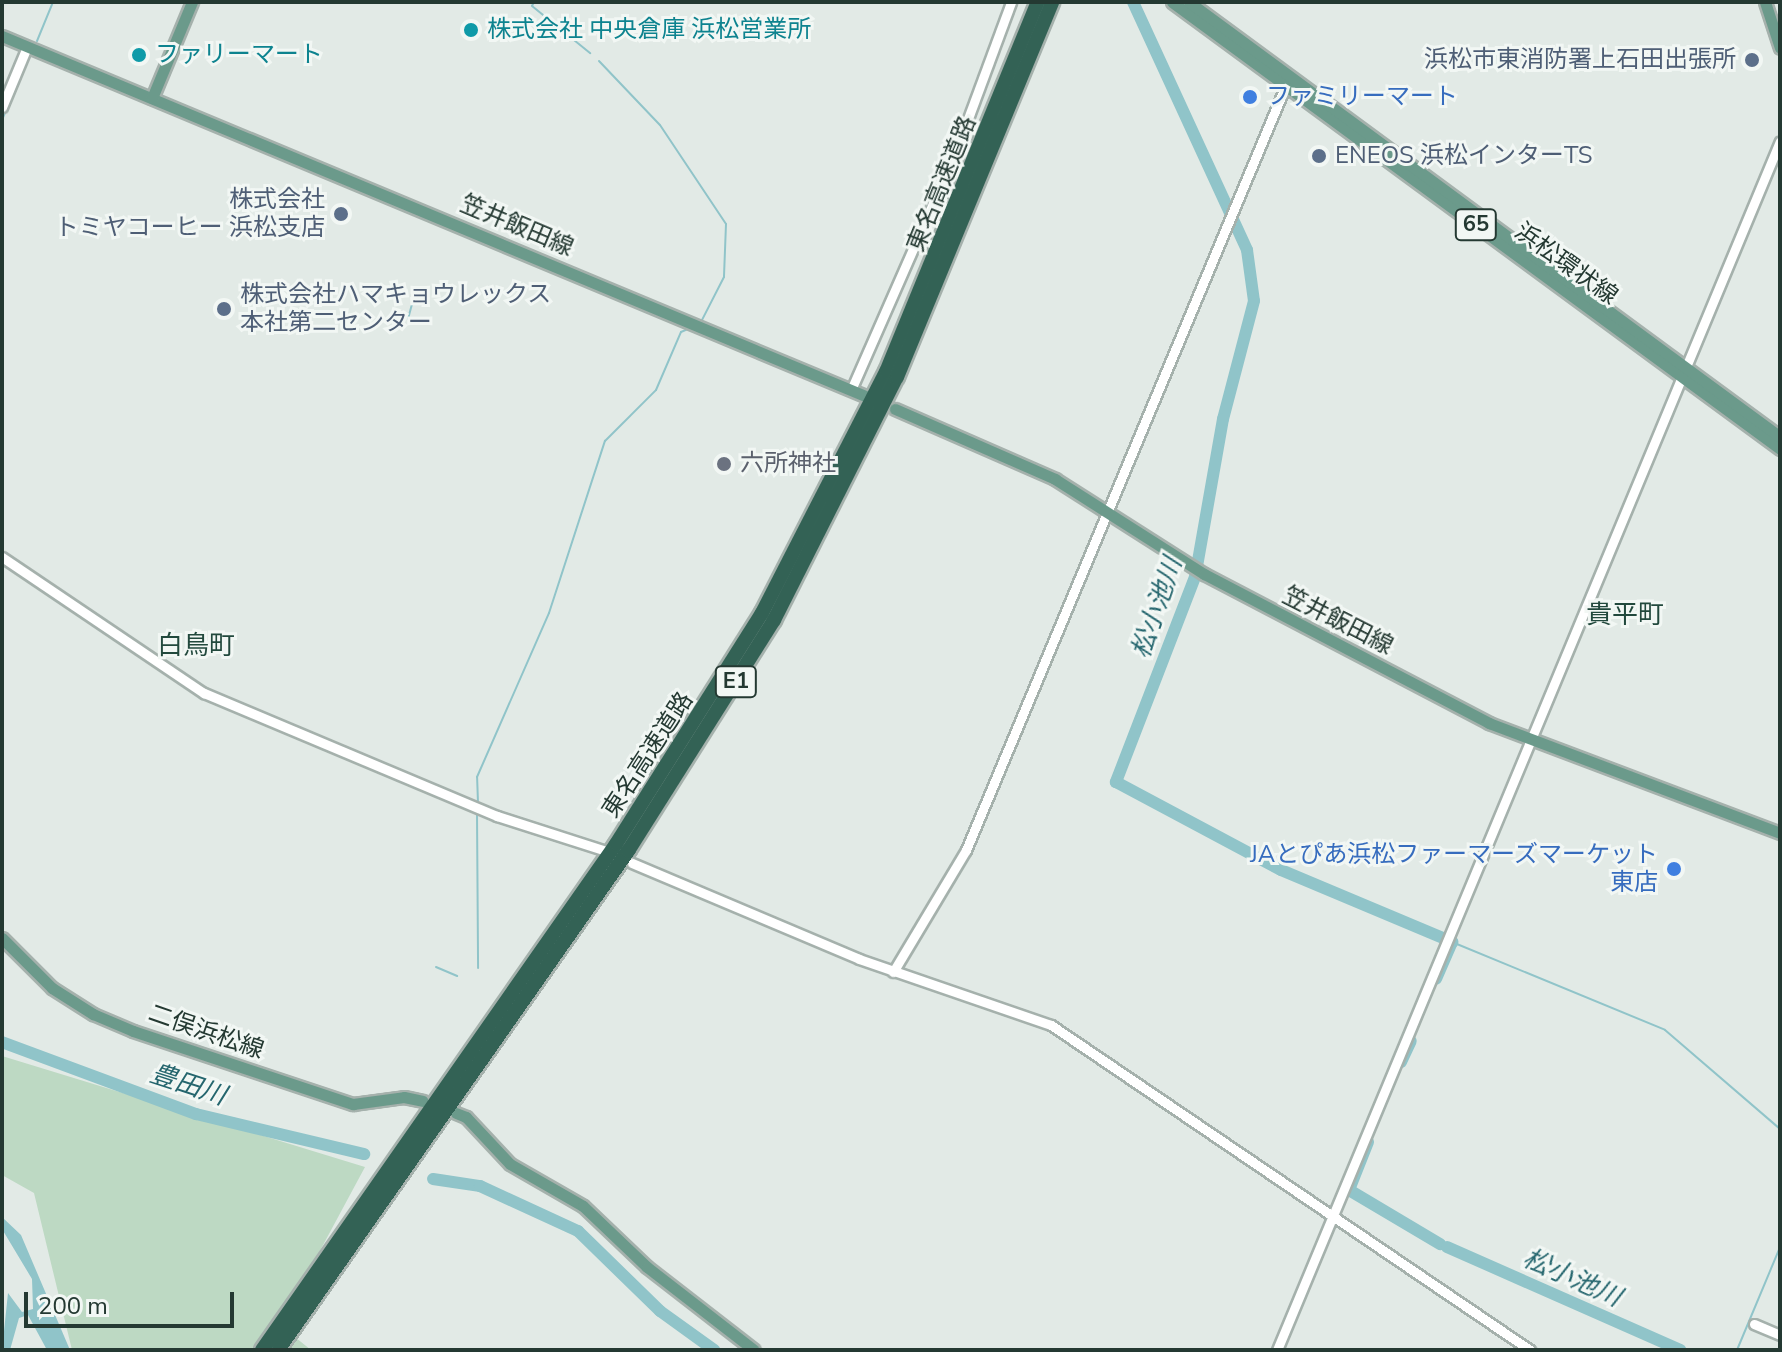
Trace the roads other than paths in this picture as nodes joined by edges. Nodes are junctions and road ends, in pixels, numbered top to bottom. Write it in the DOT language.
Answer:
graph roads {
  1 [pos="192,2"];
  2 [pos="1011,2"];
  3 [pos="1037,2"];
  4 [pos="1052,2"];
  5 [pos="1172,2"];
  6 [pos="1189,2"];
  7 [pos="1765,2"];
  8 [pos="2,36"];
  9 [pos="27,47"];
  10 [pos="1780,48"];
  11 [pos="1287,81"];
  12 [pos="152,98"];
  13 [pos="2,107"];
  14 [pos="1780,141"];
  15 [pos="1683,372"];
  16 [pos="851,390"];
  17 [pos="865,396"];
  18 [pos="895,409"];
  19 [pos="1780,437"];
  20 [pos="1780,449"];
  21 [pos="1107,513"];
  22 [pos="2,557"];
  23 [pos="1531,739"];
  24 [pos="1780,833"];
  25 [pos="603,850"];
  26 [pos="632,863"];
  27 [pos="2,938"];
  28 [pos="893,972"];
  29 [pos="423,1101"];
  30 [pos="456,1113"];
  31 [pos="1332,1219"];
  32 [pos="307,1297"];
  33 [pos="1754,1324"];
  34 [pos="1780,1335"];
  35 [pos="262,1350"];
  36 [pos="278,1350"];
  37 [pos="754,1350"];
  38 [pos="1277,1350"];
  39 [pos="1530,1350"];
  1 -- 12 [label="main road"];
  2 -- 16 [label="street"];
  3 -- 32 [label="highway, 東名高速道路 / E1"];
  4 -- 32 [label="highway, 東名高速道路 / E1"];
  5 -- 11 [label="main road, 浜松環状線 / 65"];
  6 -- 11 [label="main road, 浜松環状線 / 65"];
  7 -- 10 [label="main road"];
  8 -- 9 [label="main road, 笠井飯田線"];
  9 -- 12 [label="main road, 笠井飯田線"];
  9 -- 13 [label="street"];
  11 -- 15 [label="main road, 浜松環状線 / 65"];
  11 -- 21 [label="street"];
  12 -- 16 [label="main road, 笠井飯田線"];
  14 -- 15 [label="street"];
  15 -- 19 [label="main road, 浜松環状線 / 65"];
  15 -- 20 [label="main road, 浜松環状線 / 65"];
  15 -- 23 [label="street"];
  16 -- 17 [label="main road, 笠井飯田線"];
  18 -- 21 [label="main road, 笠井飯田線"];
  21 -- 23 [label="main road, 笠井飯田線"];
  21 -- 28 [label="street"];
  22 -- 25 [label="street"];
  23 -- 24 [label="main road, 笠井飯田線"];
  23 -- 31 [label="street"];
  26 -- 28 [label="street"];
  27 -- 29 [label="main road, 二俣浜松線"];
  28 -- 31 [label="street"];
  30 -- 37 [label="main road"];
  31 -- 38 [label="street"];
  31 -- 39 [label="street"];
  32 -- 35 [label="highway, 東名高速道路 / E1"];
  32 -- 36 [label="highway, 東名高速道路 / E1"];
  33 -- 34 [label="street"];
}
